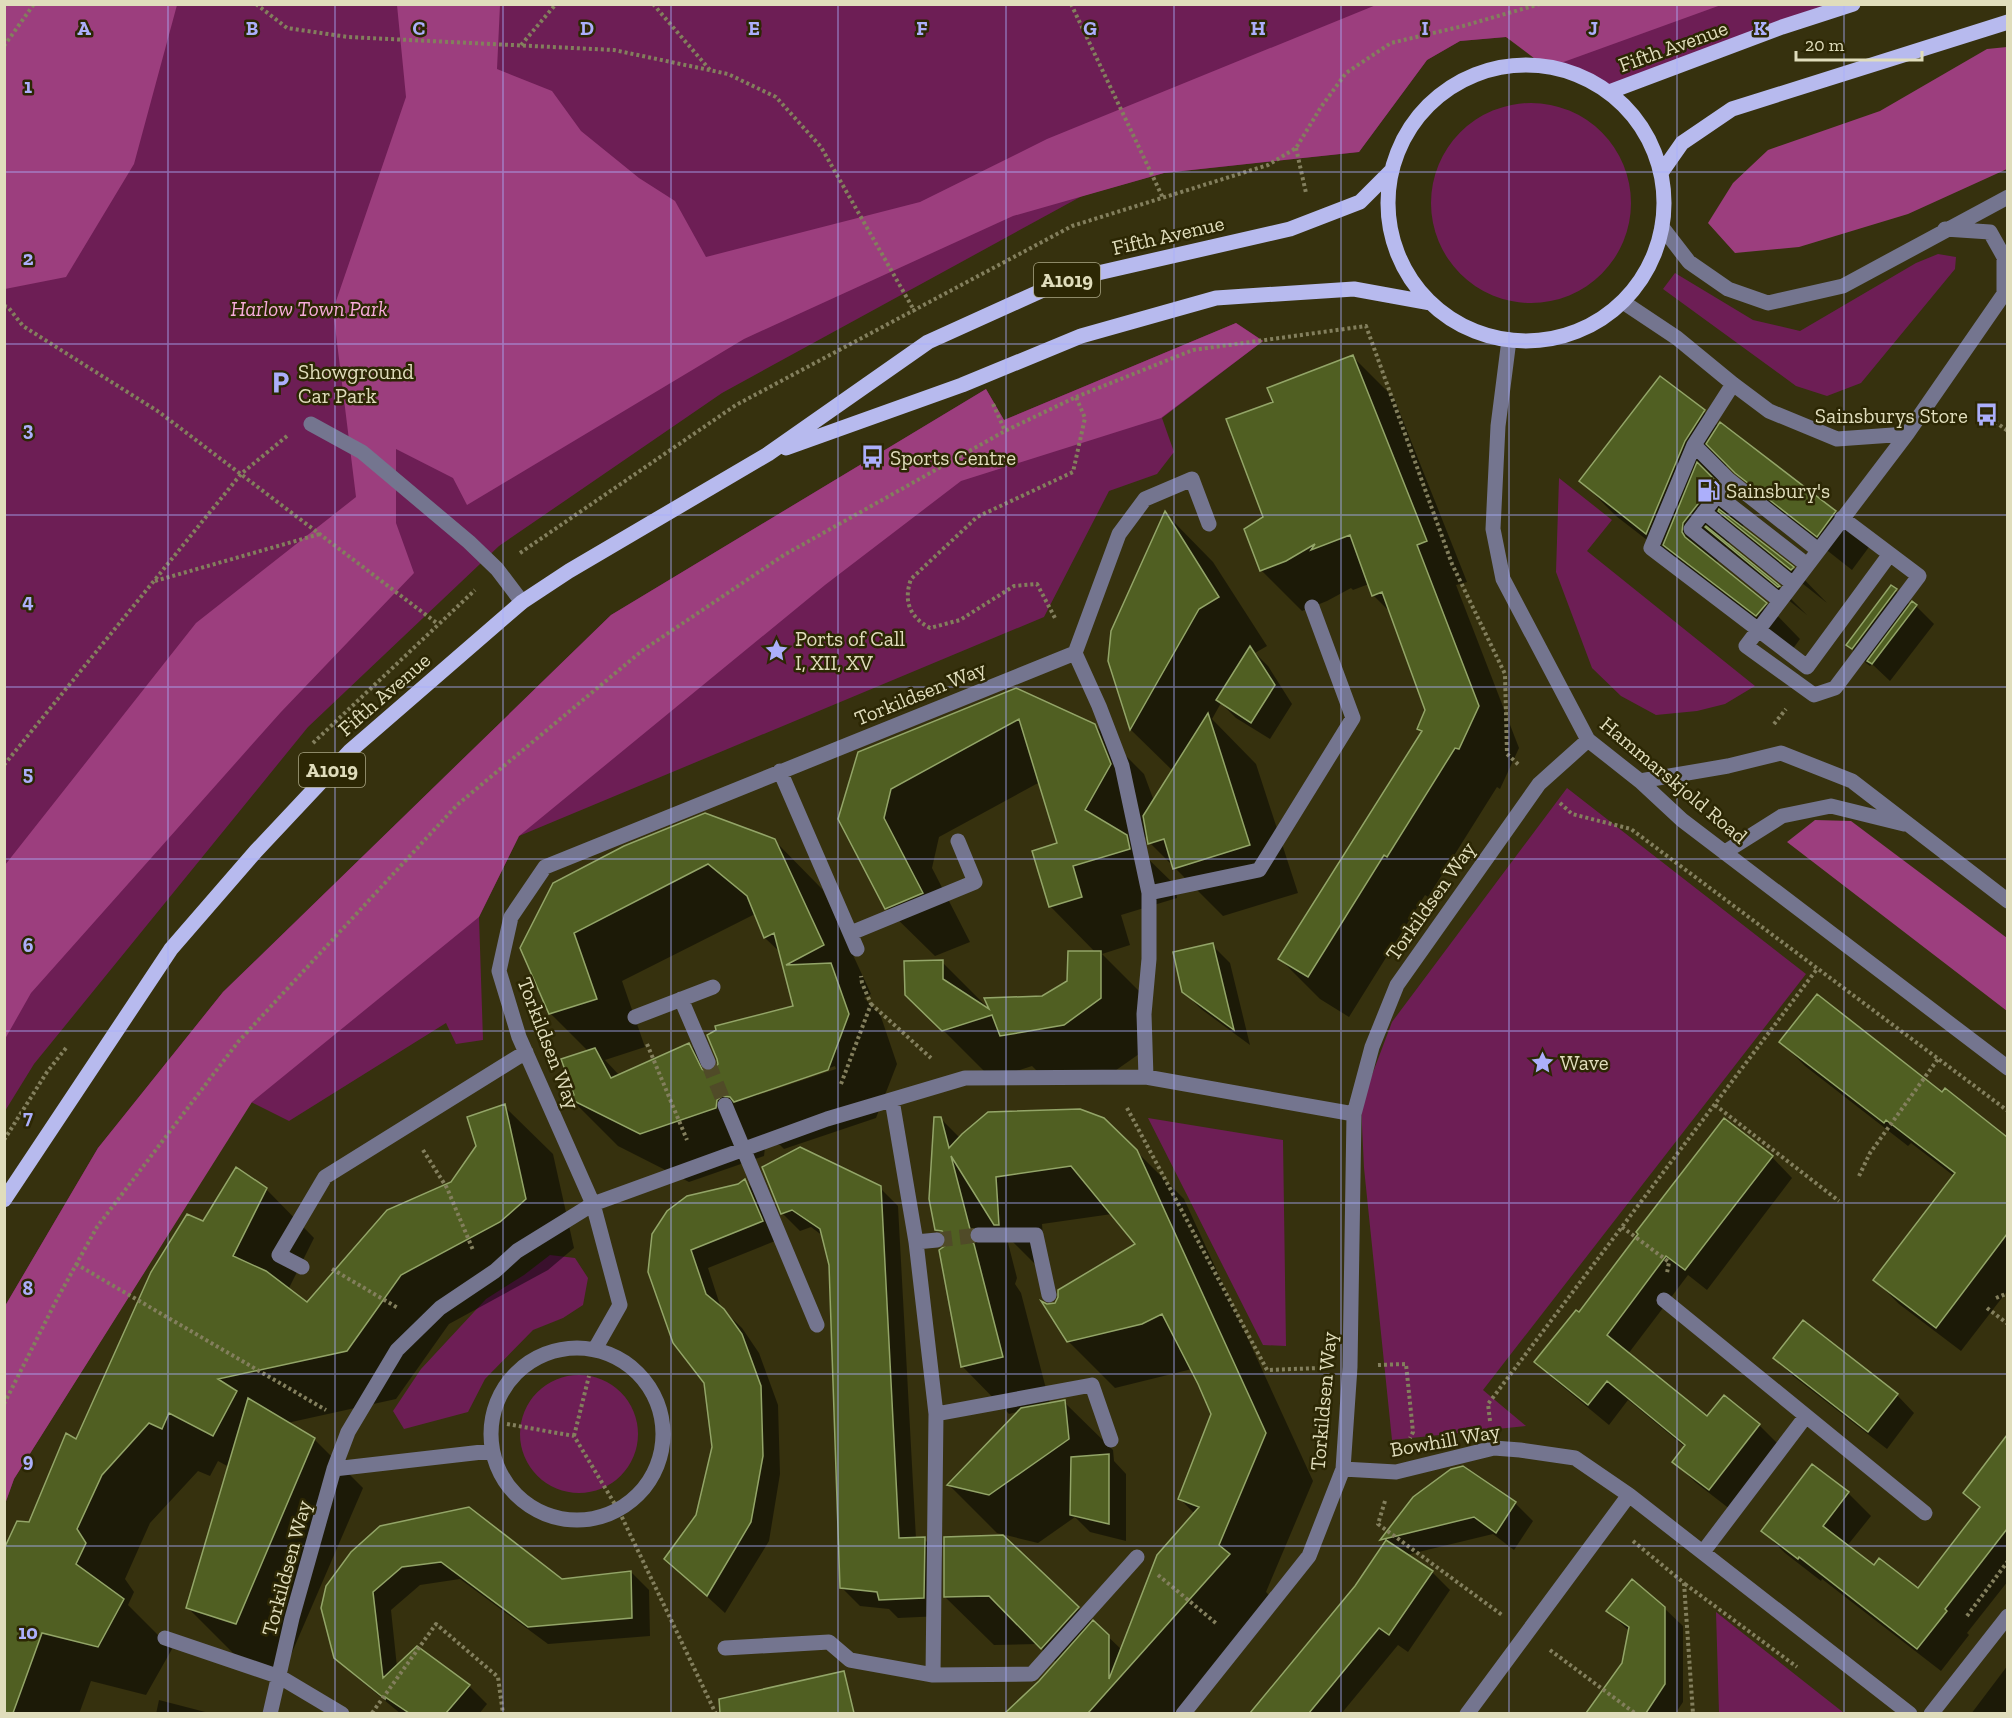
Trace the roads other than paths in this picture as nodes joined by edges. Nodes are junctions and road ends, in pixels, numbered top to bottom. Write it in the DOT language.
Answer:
graph roads {
  1 [pos="1853,4"];
  2 [pos="2007,22"];
  3 [pos="1609,92"];
  4 [pos="1391,171"];
  5 [pos="1661,173"];
  6 [pos="2007,197"];
  7 [pos="1662,227"];
  8 [pos="1945,229"];
  9 [pos="2006,291"];
  10 [pos="1623,302"];
  11 [pos="1431,303"];
  12 [pos="1509,340"];
  13 [pos="1732,384"];
  14 [pos="311,424"];
  15 [pos="1907,435"];
  16 [pos="1694,445"];
  17 [pos="768,454"];
  18 [pos="1729,480"];
  19 [pos="1717,495"];
  20 [pos="1704,512"];
  21 [pos="1842,518"];
  22 [pos="1209,524"];
  23 [pos="1818,550"];
  24 [pos="1890,554"];
  25 [pos="1807,565"];
  26 [pos="1793,584"];
  27 [pos="522,602"];
  28 [pos="1780,602"];
  29 [pos="1312,607"];
  30 [pos="1758,630"];
  31 [pos="1075,653"];
  32 [pos="1588,740"];
  33 [pos="780,771"];
  34 [pos="1640,781"];
  35 [pos="1913,827"];
  36 [pos="958,841"];
  37 [pos="1725,852"];
  38 [pos="1149,892"];
  39 [pos="2007,901"];
  40 [pos="850,933"];
  41 [pos="857,949"];
  42 [pos="712,987"];
  43 [pos="681,999"];
  44 [pos="635,1017"];
  45 [pos="526,1052"];
  46 [pos="708,1062"];
  47 [pos="2007,1068"];
  48 [pos="1146,1077"];
  49 [pos="892,1100"];
  50 [pos="725,1105"];
  51 [pos="1354,1114"];
  52 [pos="743,1148"];
  53 [pos="4,1200"];
  54 [pos="593,1204"];
  55 [pos="978,1235"];
  56 [pos="937,1240"];
  57 [pos="916,1242"];
  58 [pos="302,1267"];
  59 [pos="1049,1295"];
  60 [pos="1664,1300"];
  61 [pos="817,1325"];
  62 [pos="595,1349"];
  63 [pos="936,1414"];
  64 [pos="1806,1416"];
  65 [pos="1111,1440"];
  66 [pos="491,1451"];
  67 [pos="334,1469"];
  68 [pos="1342,1469"];
  69 [pos="1629,1495"];
  70 [pos="1925,1513"];
  71 [pos="1703,1552"];
  72 [pos="1137,1557"];
  73 [pos="2007,1616"];
  74 [pos="165,1638"];
  75 [pos="725,1648"];
  76 [pos="933,1675"];
  77 [pos="280,1677"];
  78 [pos="270,1713"];
  79 [pos="342,1713"];
  80 [pos="1183,1713"];
  81 [pos="1467,1713"];
  82 [pos="1911,1713"];
  83 [pos="1931,1713"];
  1 -- 3 [label="main road, Fifth Avenue"];
  2 -- 5 [label="main road"];
  3 -- 4 [label="main road"];
  3 -- 5 [label="main road"];
  4 -- 11 [label="main road"];
  4 -- 17 [label="main road, Fifth Avenue / A1019"];
  5 -- 7 [label="main road"];
  6 -- 8 [label="street"];
  7 -- 8 [label="street"];
  7 -- 10 [label="main road"];
  8 -- 9 [label="street"];
  9 -- 15 [label="street"];
  10 -- 12 [label="main road"];
  10 -- 13 [label="street"];
  11 -- 12 [label="main road"];
  11 -- 17 [label="main road, Fifth Avenue / A1019"];
  12 -- 32 [label="street, Hammarskjold Road"];
  13 -- 15 [label="street"];
  13 -- 16 [label="street"];
  14 -- 27 [label="street"];
  15 -- 21 [label="street"];
  16 -- 18 [label="street"];
  16 -- 30 [label="street"];
  17 -- 27 [label="main road, Fifth Avenue / A1019"];
  18 -- 19 [label="street"];
  18 -- 23 [label="street"];
  19 -- 20 [label="street"];
  19 -- 25 [label="street"];
  20 -- 26 [label="street"];
  20 -- 28 [label="street"];
  21 -- 23 [label="street"];
  21 -- 24 [label="street"];
  22 -- 31 [label="street"];
  23 -- 25 [label="street"];
  24 -- 30 [label="street"];
  24 -- 30 [label="street"];
  25 -- 26 [label="street"];
  26 -- 28 [label="street"];
  27 -- 53 [label="main road, Fifth Avenue / A1019"];
  28 -- 30 [label="street"];
  29 -- 38 [label="street"];
  31 -- 33 [label="street, Torkildsen Way"];
  31 -- 38 [label="street"];
  32 -- 34 [label="street, Hammarskjold Road"];
  32 -- 51 [label="street, Torkildsen Way"];
  33 -- 40 [label="street"];
  33 -- 45 [label="street, Torkildsen Way"];
  34 -- 35 [label="street"];
  34 -- 37 [label="street, Hammarskjold Road"];
  35 -- 37 [label="street"];
  35 -- 39 [label="street"];
  36 -- 40 [label="street"];
  37 -- 47 [label="street, Hammarskjold Road"];
  38 -- 48 [label="street"];
  40 -- 41 [label="street"];
  42 -- 43 [label="street"];
  43 -- 44 [label="street"];
  43 -- 46 [label="street"];
  45 -- 54 [label="street, Torkildsen Way"];
  45 -- 58 [label="street"];
  48 -- 49 [label="street, Torkildsen Way"];
  48 -- 51 [label="street, Torkildsen Way"];
  49 -- 52 [label="street, Torkildsen Way"];
  49 -- 57 [label="street"];
  50 -- 52 [label="street"];
  51 -- 68 [label="street, Torkildsen Way"];
  52 -- 54 [label="street, Torkildsen Way"];
  52 -- 61 [label="street"];
  54 -- 62 [label="street, Torkildsen Way"];
  54 -- 67 [label="street, Torkildsen Way"];
  55 -- 59 [label="street"];
  56 -- 57 [label="street"];
  57 -- 63 [label="street"];
  60 -- 64 [label="street"];
  62 -- 66 [label="street"];
  62 -- 66 [label="street"];
  63 -- 65 [label="street"];
  63 -- 76 [label="street"];
  64 -- 70 [label="street"];
  64 -- 71 [label="street"];
  66 -- 67 [label="street"];
  67 -- 77 [label="street, Torkildsen Way"];
  68 -- 69 [label="street, Bowhill Way"];
  68 -- 80 [label="street, Torkildsen Way"];
  69 -- 71 [label="street, Bowhill Way"];
  69 -- 81 [label="street"];
  71 -- 82 [label="street, Bowhill Way"];
  72 -- 76 [label="street"];
  73 -- 83 [label="street"];
  74 -- 77 [label="street"];
  75 -- 76 [label="street"];
  77 -- 78 [label="street, Torkildsen Way"];
  77 -- 79 [label="street"];
}
